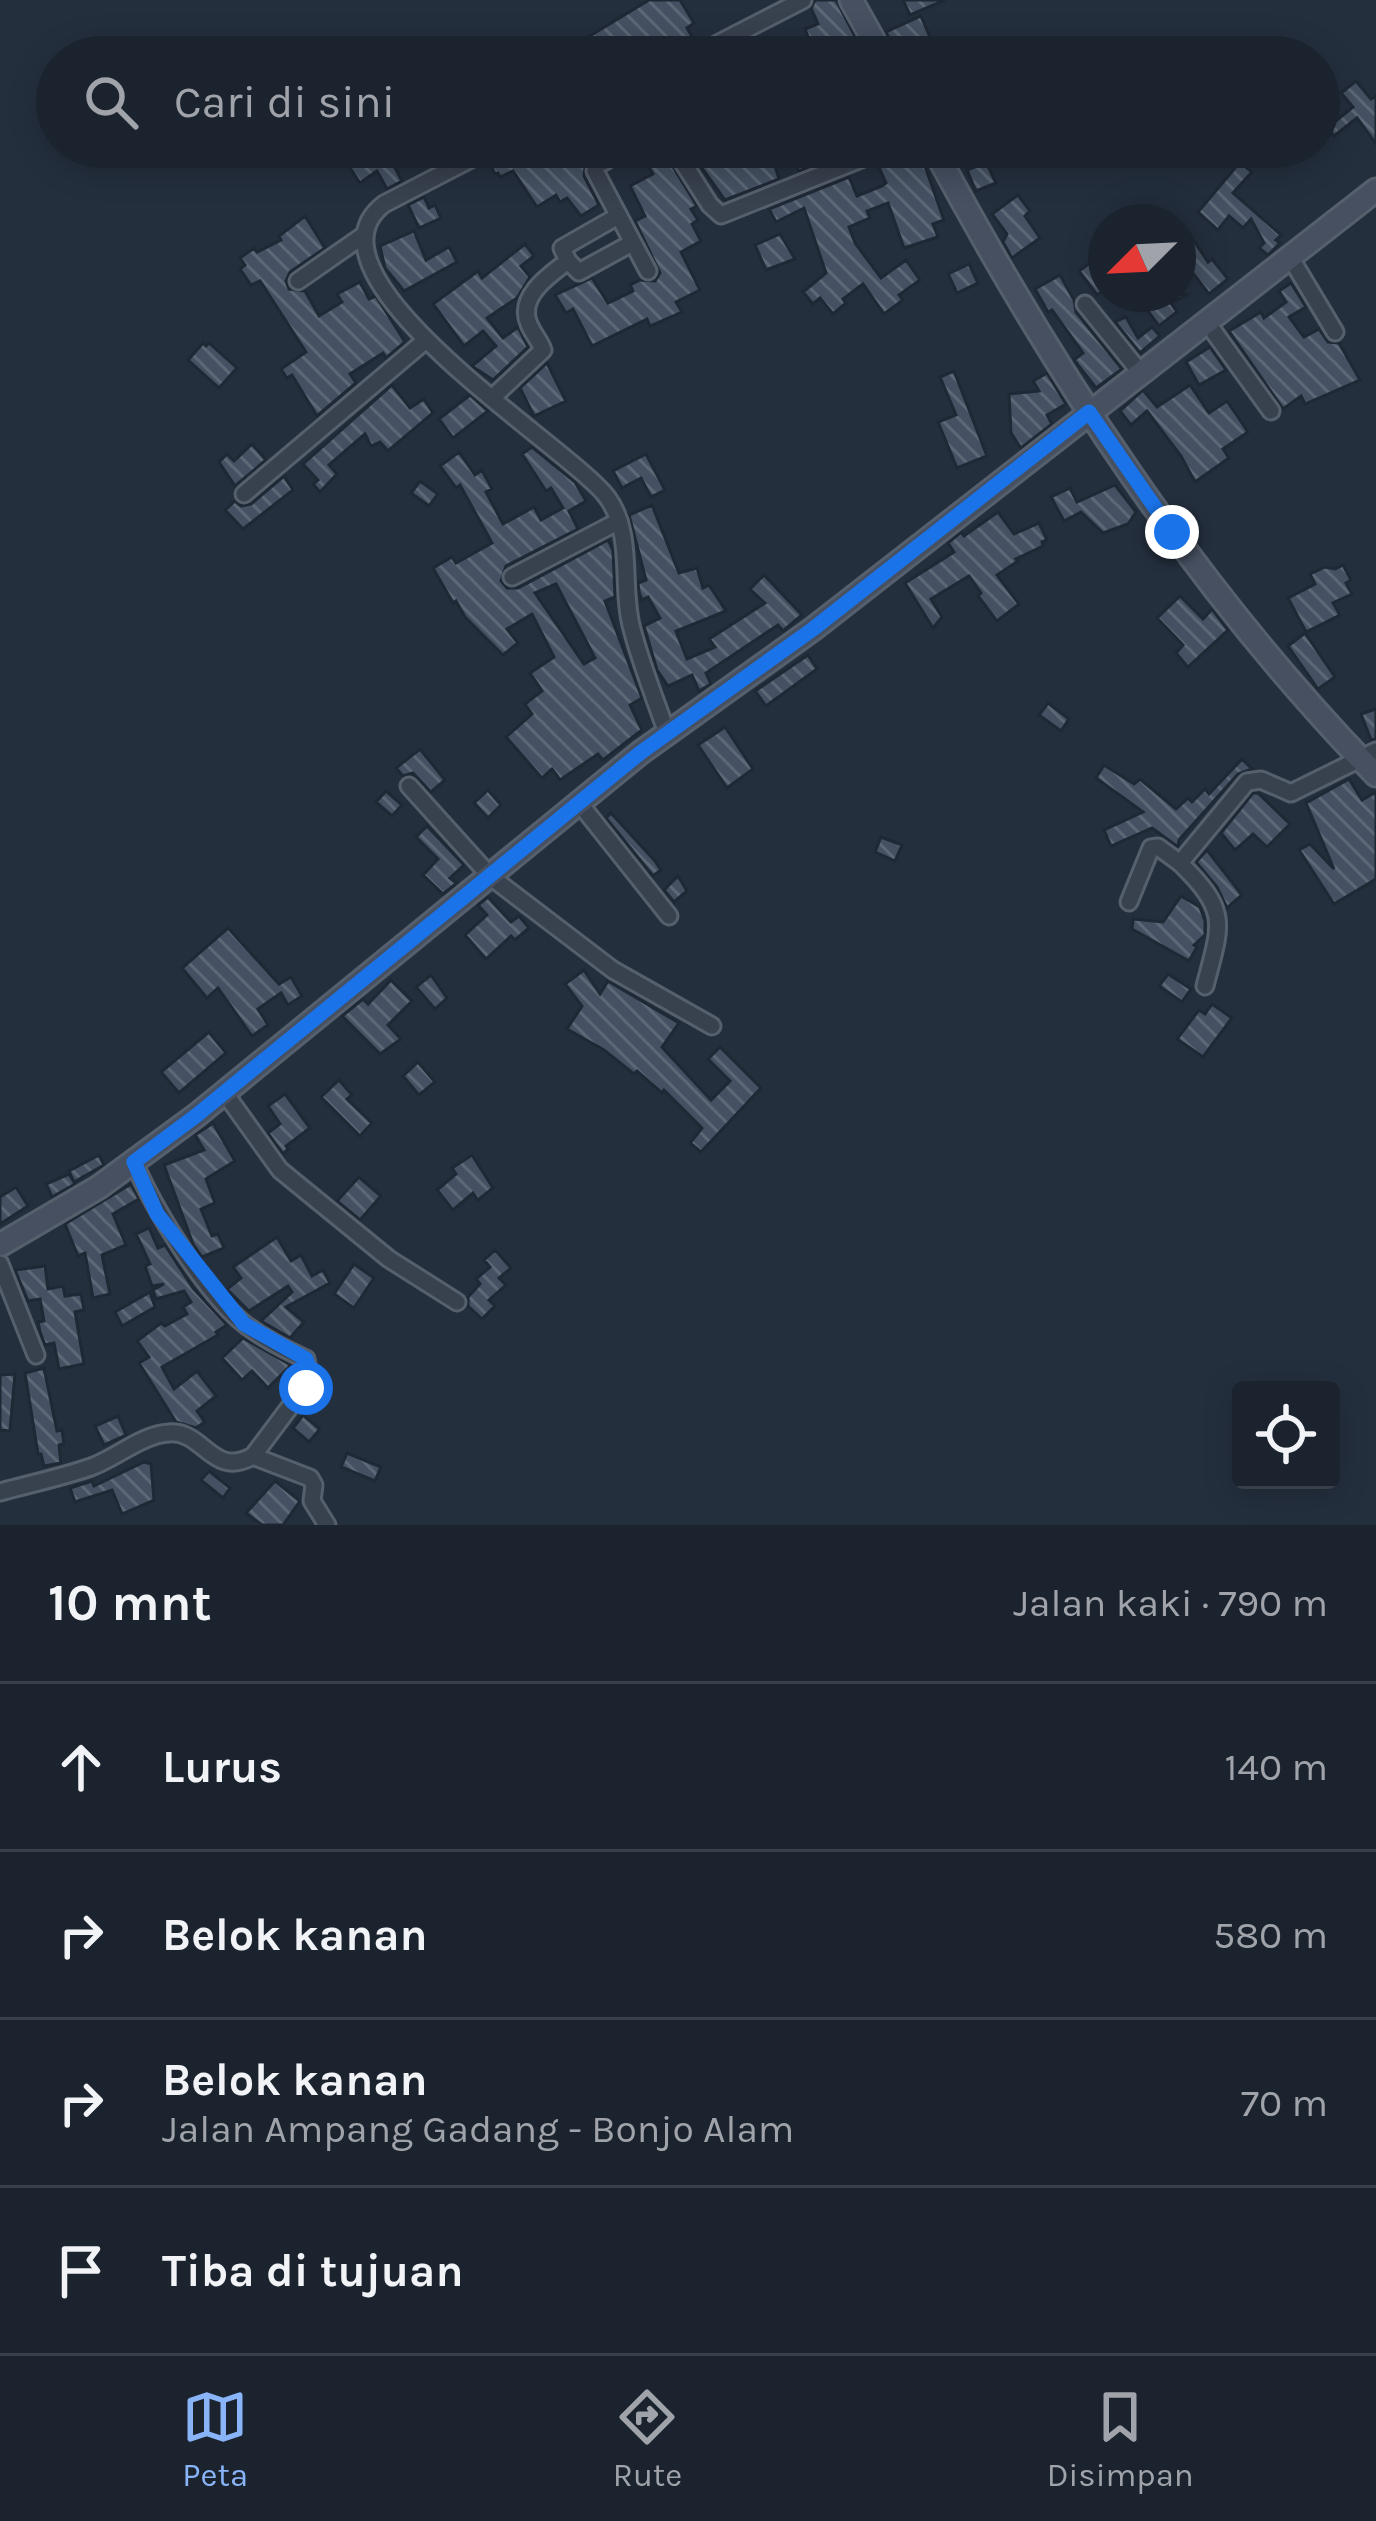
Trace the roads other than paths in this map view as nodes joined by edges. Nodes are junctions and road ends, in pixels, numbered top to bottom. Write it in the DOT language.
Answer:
graph roads {
  1 [pos="803,0"];
  2 [pos="851,0"];
  3 [pos="733,36"];
  4 [pos="871,36"];
  5 [pos="453,168"];
  6 [pos="598,168"];
  7 [pos="686,168"];
  8 [pos="838,168"];
  9 [pos="944,168"];
  10 [pos="1376,190"];
  11 [pos="618,216"];
  12 [pos="364,235"];
  13 [pos="632,243"];
  14 [pos="1290,257"];
  15 [pos="568,261"];
  16 [pos="648,271"];
  17 [pos="298,280"];
  18 [pos="1085,304"];
  19 [pos="1206,321"];
  20 [pos="1335,332"];
  21 [pos="426,340"];
  22 [pos="1140,372"];
  23 [pos="492,398"];
  24 [pos="1270,411"];
  25 [pos="1089,412"];
  26 [pos="244,494"];
  27 [pos="619,521"];
  28 [pos="512,577"];
  29 [pos="667,734"];
  30 [pos="1367,754"];
  31 [pos="1376,775"];
  32 [pos="409,786"];
  33 [pos="580,804"];
  34 [pos="1180,863"];
  35 [pos="491,877"];
  36 [pos="1130,902"];
  37 [pos="669,916"];
  38 [pos="1205,986"];
  39 [pos="712,1026"];
  40 [pos="224,1093"];
  41 [pos="134,1162"];
  42 [pos="0,1246"];
  43 [pos="0,1264"];
  44 [pos="457,1302"];
  45 [pos="36,1355"];
  46 [pos="253,1456"];
  47 [pos="0,1492"];
  48 [pos="327,1525"];
  1 -- 3 [label="street"];
  2 -- 4 [label="street"];
  5 -- 12 [label="street"];
  6 -- 11 [label="street"];
  7 -- 8 [label="street"];
  9 -- 25 [label="street"];
  10 -- 14 [label="street"];
  11 -- 13 [label="street"];
  11 -- 15 [label="street"];
  12 -- 17 [label="street"];
  12 -- 21 [label="street"];
  13 -- 15 [label="street"];
  13 -- 16 [label="street"];
  14 -- 19 [label="street"];
  14 -- 20 [label="street"];
  15 -- 23 [label="street"];
  18 -- 22 [label="street"];
  19 -- 22 [label="street"];
  19 -- 24 [label="street"];
  21 -- 23 [label="street"];
  21 -- 26 [label="street"];
  22 -- 25 [label="street"];
  23 -- 27 [label="street"];
  25 -- 29 [label="street"];
  25 -- 30 [label="street"];
  27 -- 28 [label="street"];
  27 -- 29 [label="street"];
  29 -- 33 [label="street"];
  30 -- 31 [label="street"];
  30 -- 34 [label="street"];
  32 -- 35 [label="street"];
  33 -- 35 [label="street"];
  33 -- 37 [label="street"];
  34 -- 36 [label="street"];
  34 -- 38 [label="street"];
  35 -- 39 [label="street"];
  35 -- 40 [label="street"];
  40 -- 41 [label="street"];
  40 -- 44 [label="street"];
  41 -- 42 [label="street"];
  41 -- 46 [label="street"];
  43 -- 45 [label="street"];
  46 -- 47 [label="street"];
  46 -- 48 [label="street"];
}
